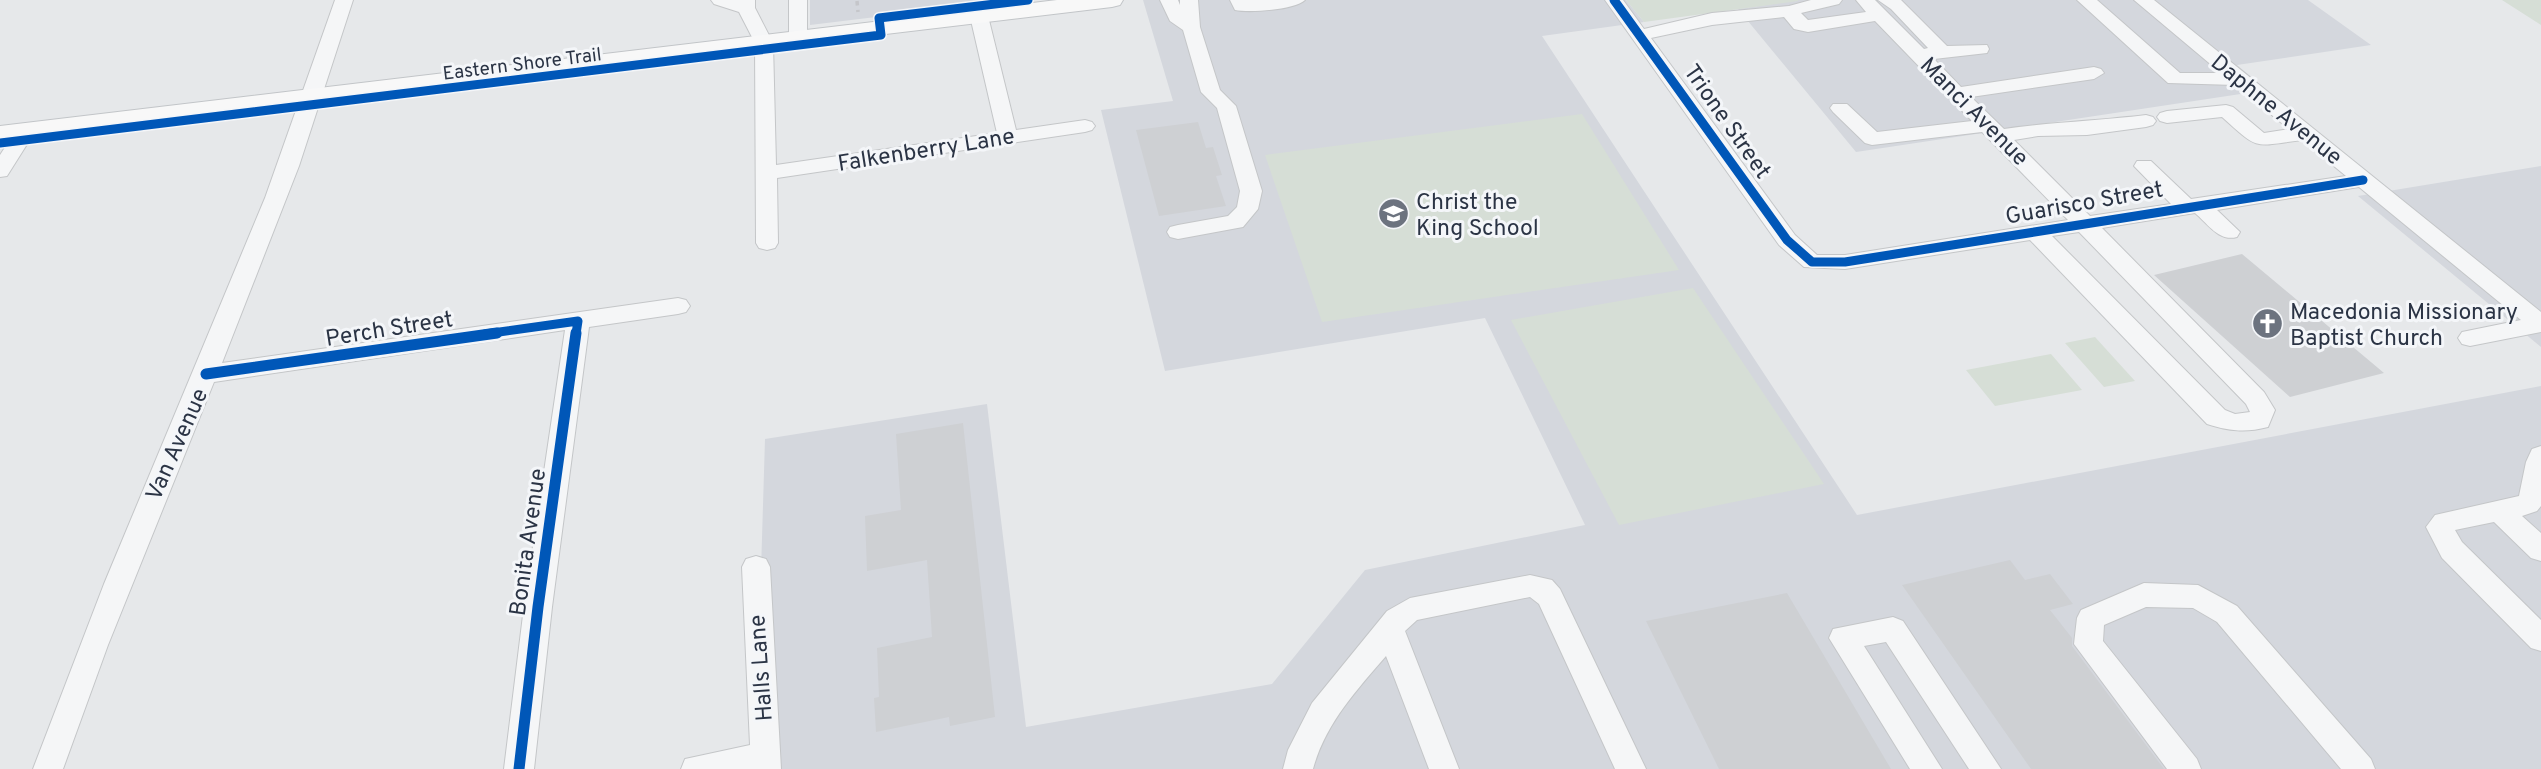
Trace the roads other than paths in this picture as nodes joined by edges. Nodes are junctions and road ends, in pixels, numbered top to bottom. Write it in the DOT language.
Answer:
graph roads {
  1 [pos="344,0"];
  2 [pos="720,0"];
  3 [pos="798,0"];
  4 [pos="1112,0"];
  5 [pos="1169,0"];
  6 [pos="1189,0"];
  7 [pos="1239,0"];
  8 [pos="1296,0"];
  9 [pos="1614,0"];
  10 [pos="1833,0"];
  11 [pos="2086,0"];
  12 [pos="2143,0"];
  13 [pos="1877,3"];
  14 [pos="746,4"];
  15 [pos="1789,11"];
  16 [pos="979,16"];
  17 [pos="1192,27"];
  18 [pos="1640,35"];
  19 [pos="797,37"];
  20 [pos="764,43"];
  21 [pos="1980,49"];
  22 [pos="1942,52"];
  23 [pos="1919,55"];
  24 [pos="2095,73"];
  25 [pos="2240,79"];
  26 [pos="1957,93"];
  27 [pos="310,96"];
  28 [pos="1840,108"];
  29 [pos="2167,117"];
  30 [pos="2146,121"];
  31 [pos="1085,126"];
  32 [pos="26,130"];
  33 [pos="1994,131"];
  34 [pos="0,133"];
  35 [pos="2305,133"];
  36 [pos="1008,137"];
  37 [pos="2144,166"];
  38 [pos="0,171"];
  39 [pos="766,173"];
  40 [pos="2363,180"];
  41 [pos="2192,205"];
  42 [pos="2083,222"];
  43 [pos="2034,231"];
  44 [pos="1178,232"];
  45 [pos="2229,232"];
  46 [pos="767,243"];
  47 [pos="1812,262"];
  48 [pos="678,306"];
  49 [pos="578,321"];
  50 [pos="2541,324"];
  51 [pos="2470,338"];
  52 [pos="206,374"];
  53 [pos="2541,456"];
  54 [pos="2500,511"];
  55 [pos="2541,550"];
  56 [pos="756,567"];
  57 [pos="1390,630"];
  58 [pos="2541,639"];
  59 [pos="766,763"];
  60 [pos="48,769"];
  61 [pos="519,769"];
  62 [pos="696,769"];
  63 [pos="1298,769"];
  64 [pos="1444,769"];
  65 [pos="1631,769"];
  66 [pos="1927,769"];
  67 [pos="1986,769"];
  68 [pos="2186,769"];
  69 [pos="2360,769"];
  1 -- 27 [label="street, Van Avenue"];
  2 -- 14 [label="street"];
  3 -- 19 [label="street"];
  4 -- 16 [label="main road"];
  5 -- 17 [label="street"];
  6 -- 17 [label="street"];
  7 -- 8 [label="street"];
  9 -- 18 [label="street, Trione Street"];
  10 -- 15 [label="street"];
  11 -- 25 [label="street"];
  12 -- 25 [label="street, Daphne Avenue"];
  13 -- 15 [label="street"];
  13 -- 22 [label="street"];
  13 -- 23 [label="street, Manci Avenue"];
  14 -- 20 [label="street"];
  15 -- 18 [label="street"];
  16 -- 19 [label="main road"];
  16 -- 36 [label="street"];
  17 -- 44 [label="street"];
  18 -- 47 [label="street, Trione Street"];
  19 -- 20 [label="main road"];
  20 -- 27 [label="main road"];
  20 -- 39 [label="street"];
  21 -- 22 [label="street"];
  22 -- 23 [label="street"];
  23 -- 26 [label="street, Manci Avenue"];
  24 -- 26 [label="street"];
  25 -- 35 [label="street, Daphne Avenue"];
  26 -- 33 [label="street, Manci Avenue"];
  27 -- 32 [label="main road"];
  27 -- 52 [label="street, Van Avenue"];
  28 -- 33 [label="street"];
  29 -- 35 [label="street"];
  30 -- 33 [label="street"];
  31 -- 36 [label="street, Falkenberry Lane"];
  32 -- 34 [label="main road"];
  32 -- 38 [label="street"];
  33 -- 42 [label="street, Manci Avenue"];
  35 -- 40 [label="street, Daphne Avenue"];
  36 -- 39 [label="street, Falkenberry Lane"];
  37 -- 41 [label="street"];
  39 -- 46 [label="street"];
  40 -- 41 [label="street, Guarisco Street"];
  40 -- 50 [label="street, Daphne Avenue"];
  41 -- 42 [label="street, Guarisco Street"];
  41 -- 45 [label="street"];
  42 -- 43 [label="street, Guarisco Street"];
  42 -- 43 [label="street, Manci Avenue"];
  43 -- 47 [label="street, Guarisco Street"];
  48 -- 49 [label="street, Perch Street"];
  49 -- 52 [label="street, Perch Street"];
  49 -- 61 [label="street, Bonita Avenue"];
  50 -- 51 [label="street"];
  52 -- 60 [label="street, Van Avenue"];
  53 -- 54 [label="street"];
  54 -- 55 [label="street"];
  54 -- 58 [label="street"];
  56 -- 59 [label="street, Halls Lane"];
  57 -- 63 [label="street"];
  57 -- 64 [label="street"];
  57 -- 65 [label="street"];
  59 -- 62 [label="street"];
  66 -- 67 [label="street"];
  68 -- 69 [label="street"];
}
